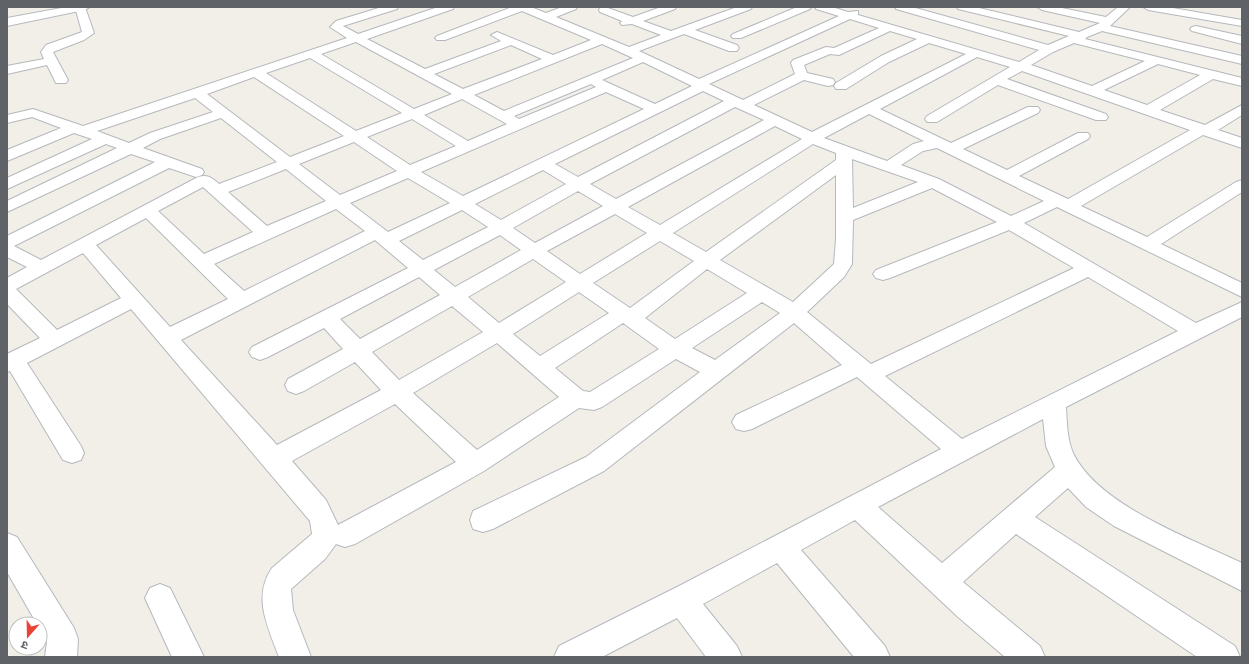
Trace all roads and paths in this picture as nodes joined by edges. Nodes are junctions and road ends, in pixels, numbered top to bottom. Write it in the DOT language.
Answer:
graph roads {
  1 [pos="58,7"];
  2 [pos="82,7"];
  3 [pos="393,7"];
  4 [pos="449,7"];
  5 [pos="522,7"];
  6 [pos="572,7"];
  7 [pos="806,7"];
  8 [pos="820,7"];
  9 [pos="867,7"];
  10 [pos="900,7"];
  11 [pos="955,7"];
  12 [pos="962,7"];
  13 [pos="1042,7"];
  14 [pos="1148,7"];
  15 [pos="664,8"];
  16 [pos="1121,8"];
  17 [pos="604,10"];
  18 [pos="681,12"];
  19 [pos="743,12"];
  20 [pos="1194,15"];
  21 [pos="848,16"];
  22 [pos="7,17"];
  23 [pos="545,17"];
  24 [pos="694,17"];
  25 [pos="940,18"];
  26 [pos="632,20"];
  27 [pos="7,22"];
  28 [pos="706,22"];
  29 [pos="770,22"];
  30 [pos="1242,23"];
  31 [pos="1104,24"];
  32 [pos="475,25"];
  33 [pos="613,27"];
  34 [pos="888,28"];
  35 [pos="683,30"];
  36 [pos="1179,32"];
  37 [pos="671,35"];
  38 [pos="737,36"];
  39 [pos="1078,37"];
  40 [pos="356,38"];
  41 [pos="441,38"];
  42 [pos="927,39"];
  43 [pos="601,40"];
  44 [pos="1242,40"];
  45 [pos="511,41"];
  46 [pos="1169,43"];
  47 [pos="733,48"];
  48 [pos="1050,49"];
  49 [pos="310,53"];
  50 [pos="976,53"];
  51 [pos="636,55"];
  52 [pos="552,59"];
  53 [pos="1156,60"];
  54 [pos="1242,60"];
  55 [pos="51,61"];
  56 [pos="1021,66"];
  57 [pos="7,70"];
  58 [pos="255,72"];
  59 [pos="423,74"];
  60 [pos="1212,74"];
  61 [pos="802,76"];
  62 [pos="61,80"];
  63 [pos="590,80"];
  64 [pos="997,80"];
  65 [pos="828,82"];
  66 [pos="1242,82"];
  67 [pos="701,85"];
  68 [pos="841,86"];
  69 [pos="606,87"];
  70 [pos="196,92"];
  71 [pos="1092,92"];
  72 [pos="461,94"];
  73 [pos="740,103"];
  74 [pos="655,109"];
  75 [pos="869,109"];
  76 [pos="1242,109"];
  77 [pos="1033,110"];
  78 [pos="1147,111"];
  79 [pos="222,113"];
  80 [pos="132,114"];
  81 [pos="411,114"];
  82 [pos="503,116"];
  83 [pos="1101,117"];
  84 [pos="7,119"];
  85 [pos="932,119"];
  86 [pos="775,120"];
  87 [pos="520,125"];
  88 [pos="78,130"];
  89 [pos="1204,130"];
  90 [pos="155,136"];
  91 [pos="356,136"];
  92 [pos="1083,136"];
  93 [pos="813,138"];
  94 [pos="105,139"];
  95 [pos="1242,143"];
  96 [pos="945,146"];
  97 [pos="468,147"];
  98 [pos="131,149"];
  99 [pos="7,156"];
  100 [pos="844,157"];
  101 [pos="168,162"];
  102 [pos="288,163"];
  103 [pos="544,164"];
  104 [pos="889,166"];
  105 [pos="410,172"];
  106 [pos="1008,176"];
  107 [pos="206,181"];
  108 [pos="933,182"];
  109 [pos="7,184"];
  110 [pos="578,184"];
  111 [pos="1242,185"];
  112 [pos="339,202"];
  113 [pos="1063,203"];
  114 [pos="462,204"];
  115 [pos="616,206"];
  116 [pos="7,207"];
  117 [pos="147,210"];
  118 [pos="845,217"];
  119 [pos="1010,223"];
  120 [pos="500,228"];
  121 [pos="660,232"];
  122 [pos="265,233"];
  123 [pos="382,236"];
  124 [pos="7,243"];
  125 [pos="84,243"];
  126 [pos="1147,245"];
  127 [pos="7,250"];
  128 [pos="534,251"];
  129 [pos="707,260"];
  130 [pos="202,262"];
  131 [pos="41,267"];
  132 [pos="420,268"];
  133 [pos="1088,269"];
  134 [pos="883,274"];
  135 [pos="580,283"];
  136 [pos="7,286"];
  137 [pos="7,292"];
  138 [pos="1242,292"];
  139 [pos="762,293"];
  140 [pos="455,297"];
  141 [pos="133,300"];
  142 [pos="241,300"];
  143 [pos="1242,309"];
  144 [pos="794,312"];
  145 [pos="627,316"];
  146 [pos="326,317"];
  147 [pos="1195,332"];
  148 [pos="498,333"];
  149 [pos="166,338"];
  150 [pos="55,340"];
  151 [pos="675,349"];
  152 [pos="358,351"];
  153 [pos="260,352"];
  154 [pos="10,362"];
  155 [pos="539,367"];
  156 [pos="864,370"];
  157 [pos="717,371"];
  158 [pos="296,385"];
  159 [pos="398,392"];
  160 [pos="576,398"];
  161 [pos="1054,403"];
  162 [pos="744,422"];
  163 [pos="960,451"];
  164 [pos="72,453"];
  165 [pos="274,459"];
  166 [pos="475,464"];
  167 [pos="1070,470"];
  168 [pos="857,505"];
  169 [pos="1015,518"];
  170 [pos="483,520"];
  171 [pos="345,535"];
  172 [pos="7,546"];
  173 [pos="780,546"];
  174 [pos="1242,577"];
  175 [pos="942,582"];
  176 [pos="160,598"];
  177 [pos="681,600"];
  178 [pos="1024,655"];
  179 [pos="61,657"];
  180 [pos="188,657"];
  181 [pos="294,657"];
  182 [pos="570,657"];
  183 [pos="726,657"];
  184 [pos="874,657"];
  185 [pos="1224,657"];
  1 -- 22 [label="main road"];
  2 -- 27 [label="main road"];
  2 -- 55 [label="street"];
  3 -- 40 [label="street"];
  4 -- 40 [label="street"];
  5 -- 23 [label="street"];
  5 -- 32 [label="street"];
  6 -- 23 [label="street"];
  7 -- 29 [label="street"];
  8 -- 21 [label="street"];
  9 -- 21 [label="street"];
  10 -- 25 [label="street"];
  11 -- 25 [label="street"];
  12 -- 39 [label="street"];
  13 -- 31 [label="street"];
  14 -- 20 [label="street"];
  15 -- 18 [label="street"];
  15 -- 26 [label="street"];
  16 -- 31 [label="street"];
  17 -- 26 [label="street"];
  19 -- 28 [label="street"];
  19 -- 29 [label="street"];
  20 -- 30 [label="street"];
  20 -- 44 [label="street"];
  21 -- 34 [label="street"];
  21 -- 67 [label="street"];
  23 -- 43 [label="street"];
  24 -- 28 [label="street"];
  25 -- 48 [label="street"];
  26 -- 33 [label="street"];
  26 -- 37 [label="street"];
  28 -- 35 [label="street"];
  29 -- 38 [label="street"];
  31 -- 39 [label="street"];
  31 -- 46 [label="street"];
  32 -- 41 [label="street"];
  32 -- 45 [label="street"];
  34 -- 42 [label="street"];
  34 -- 61 [label="street"];
  35 -- 37 [label="street"];
  35 -- 47 [label="street"];
  36 -- 46 [label="street"];
  37 -- 51 [label="street"];
  39 -- 48 [label="street"];
  39 -- 53 [label="street"];
  40 -- 49 [label="street"];
  40 -- 59 [label="street"];
  42 -- 50 [label="street"];
  42 -- 68 [label="street"];
  43 -- 51 [label="street"];
  43 -- 52 [label="street"];
  45 -- 52 [label="street"];
  45 -- 59 [label="street"];
  46 -- 54 [label="street"];
  48 -- 56 [label="street"];
  49 -- 58 [label="street"];
  49 -- 81 [label="street"];
  50 -- 56 [label="street"];
  50 -- 75 [label="street"];
  51 -- 63 [label="street"];
  51 -- 67 [label="street"];
  52 -- 72 [label="street"];
  53 -- 60 [label="street"];
  53 -- 71 [label="street"];
  55 -- 57 [label="street"];
  55 -- 62 [label="street"];
  56 -- 64 [label="street"];
  56 -- 71 [label="street"];
  58 -- 70 [label="street"];
  58 -- 91 [label="street"];
  59 -- 72 [label="street"];
  60 -- 66 [label="street"];
  60 -- 78 [label="street"];
  61 -- 65 [label="street"];
  61 -- 73 [label="street"];
  63 -- 69 [label="street"];
  63 -- 82 [label="street"];
  64 -- 83 [label="street"];
  64 -- 85 [label="street"];
  67 -- 73 [label="street"];
  67 -- 74 [label="street"];
  69 -- 74 [label="street"];
  69 -- 87 [label="street"];
  70 -- 79 [label="street"];
  70 -- 80 [label="street"];
  71 -- 78 [label="street"];
  72 -- 81 [label="street"];
  72 -- 82 [label="street"];
  73 -- 86 [label="street"];
  73 -- 110 [label="street"];
  74 -- 103 [label="street"];
  75 -- 93 [label="street"];
  75 -- 96 [label="street"];
  76 -- 89 [label="street"];
  77 -- 96 [label="street"];
  78 -- 89 [label="street"];
  79 -- 90 [label="street"];
  79 -- 102 [label="street"];
  80 -- 88 [label="street"];
  80 -- 90 [label="street"];
  81 -- 91 [label="street"];
  81 -- 97 [label="street"];
  82 -- 87 [label="street"];
  84 -- 88 [label="street"];
  86 -- 93 [label="street"];
  86 -- 115 [label="street"];
  87 -- 97 [label="street"];
  88 -- 94 [label="street"];
  88 -- 99 [label="street"];
  89 -- 95 [label="street"];
  89 -- 113 [label="street"];
  90 -- 98 [label="street"];
  90 -- 107 [label="street"];
  91 -- 102 [label="street"];
  91 -- 105 [label="street"];
  92 -- 106 [label="street"];
  93 -- 100 [label="street"];
  93 -- 121 [label="street"];
  94 -- 98 [label="street"];
  94 -- 109 [label="street"];
  96 -- 104 [label="street"];
  96 -- 106 [label="street"];
  97 -- 105 [label="street"];
  98 -- 101 [label="street"];
  98 -- 116 [label="street"];
  100 -- 104 [label="street"];
  100 -- 118 [label="street"];
  100 -- 129 [label="street"];
  101 -- 107 [label="street"];
  101 -- 124 [label="street"];
  102 -- 107 [label="street"];
  102 -- 112 [label="street"];
  103 -- 110 [label="street"];
  103 -- 114 [label="street"];
  104 -- 108 [label="street"];
  105 -- 112 [label="street"];
  105 -- 114 [label="street"];
  106 -- 113 [label="street"];
  107 -- 117 [label="street"];
  107 -- 122 [label="street"];
  108 -- 118 [label="street"];
  108 -- 119 [label="street"];
  110 -- 115 [label="street"];
  110 -- 120 [label="street"];
  111 -- 126 [label="street"];
  112 -- 122 [label="street"];
  112 -- 123 [label="street"];
  113 -- 119 [label="street"];
  113 -- 126 [label="street"];
  114 -- 120 [label="street"];
  114 -- 123 [label="street"];
  115 -- 121 [label="street"];
  115 -- 128 [label="street"];
  117 -- 125 [label="street"];
  117 -- 130 [label="street"];
  118 -- 144 [label="street"];
  119 -- 133 [label="street"];
  119 -- 134 [label="street"];
  120 -- 128 [label="street"];
  120 -- 132 [label="street"];
  121 -- 129 [label="street"];
  121 -- 135 [label="street"];
  122 -- 130 [label="street"];
  123 -- 132 [label="street"];
  123 -- 142 [label="street"];
  125 -- 131 [label="street"];
  125 -- 141 [label="street"];
  126 -- 138 [label="street"];
  127 -- 131 [label="street"];
  128 -- 135 [label="street"];
  128 -- 140 [label="street"];
  129 -- 139 [label="street"];
  129 -- 145 [label="street"];
  130 -- 142 [label="street"];
  131 -- 136 [label="street"];
  132 -- 140 [label="street"];
  132 -- 146 [label="street"];
  133 -- 147 [label="street"];
  133 -- 156 [label="street"];
  135 -- 145 [label="street"];
  135 -- 148 [label="street"];
  137 -- 150 [label="street"];
  139 -- 144 [label="street"];
  139 -- 151 [label="street"];
  140 -- 148 [label="street"];
  140 -- 152 [label="street"];
  141 -- 149 [label="street"];
  141 -- 150 [label="street"];
  142 -- 149 [label="street"];
  143 -- 147 [label="street"];
  144 -- 156 [label="street"];
  144 -- 157 [label="street"];
  145 -- 151 [label="street"];
  145 -- 155 [label="street"];
  146 -- 152 [label="street"];
  146 -- 153 [label="street"];
  147 -- 161 [label="street"];
  148 -- 155 [label="street"];
  148 -- 159 [label="street"];
  149 -- 165 [label="street"];
  150 -- 154 [label="street"];
  151 -- 157 [label="street"];
  151 -- 160 [label="street"];
  152 -- 158 [label="street"];
  152 -- 159 [label="street"];
  154 -- 164 [label="street"];
  155 -- 160 [label="street"];
  156 -- 162 [label="street"];
  156 -- 163 [label="street"];
  157 -- 170 [label="street"];
  159 -- 165 [label="street"];
  159 -- 166 [label="street"];
  160 -- 166 [label="street"];
  161 -- 163 [label="street"];
  161 -- 167 [label="street"];
  163 -- 168 [label="street"];
  165 -- 181 [label="street"];
  166 -- 171 [label="street"];
  167 -- 169 [label="street"];
  167 -- 174 [label="street"];
  168 -- 173 [label="street"];
  168 -- 175 [label="street"];
  169 -- 175 [label="street"];
  169 -- 185 [label="street"];
  172 -- 179 [label="street"];
  173 -- 177 [label="street"];
  173 -- 184 [label="street"];
  175 -- 178 [label="street"];
  176 -- 180 [label="street"];
  177 -- 182 [label="street"];
  177 -- 183 [label="street"];
}
